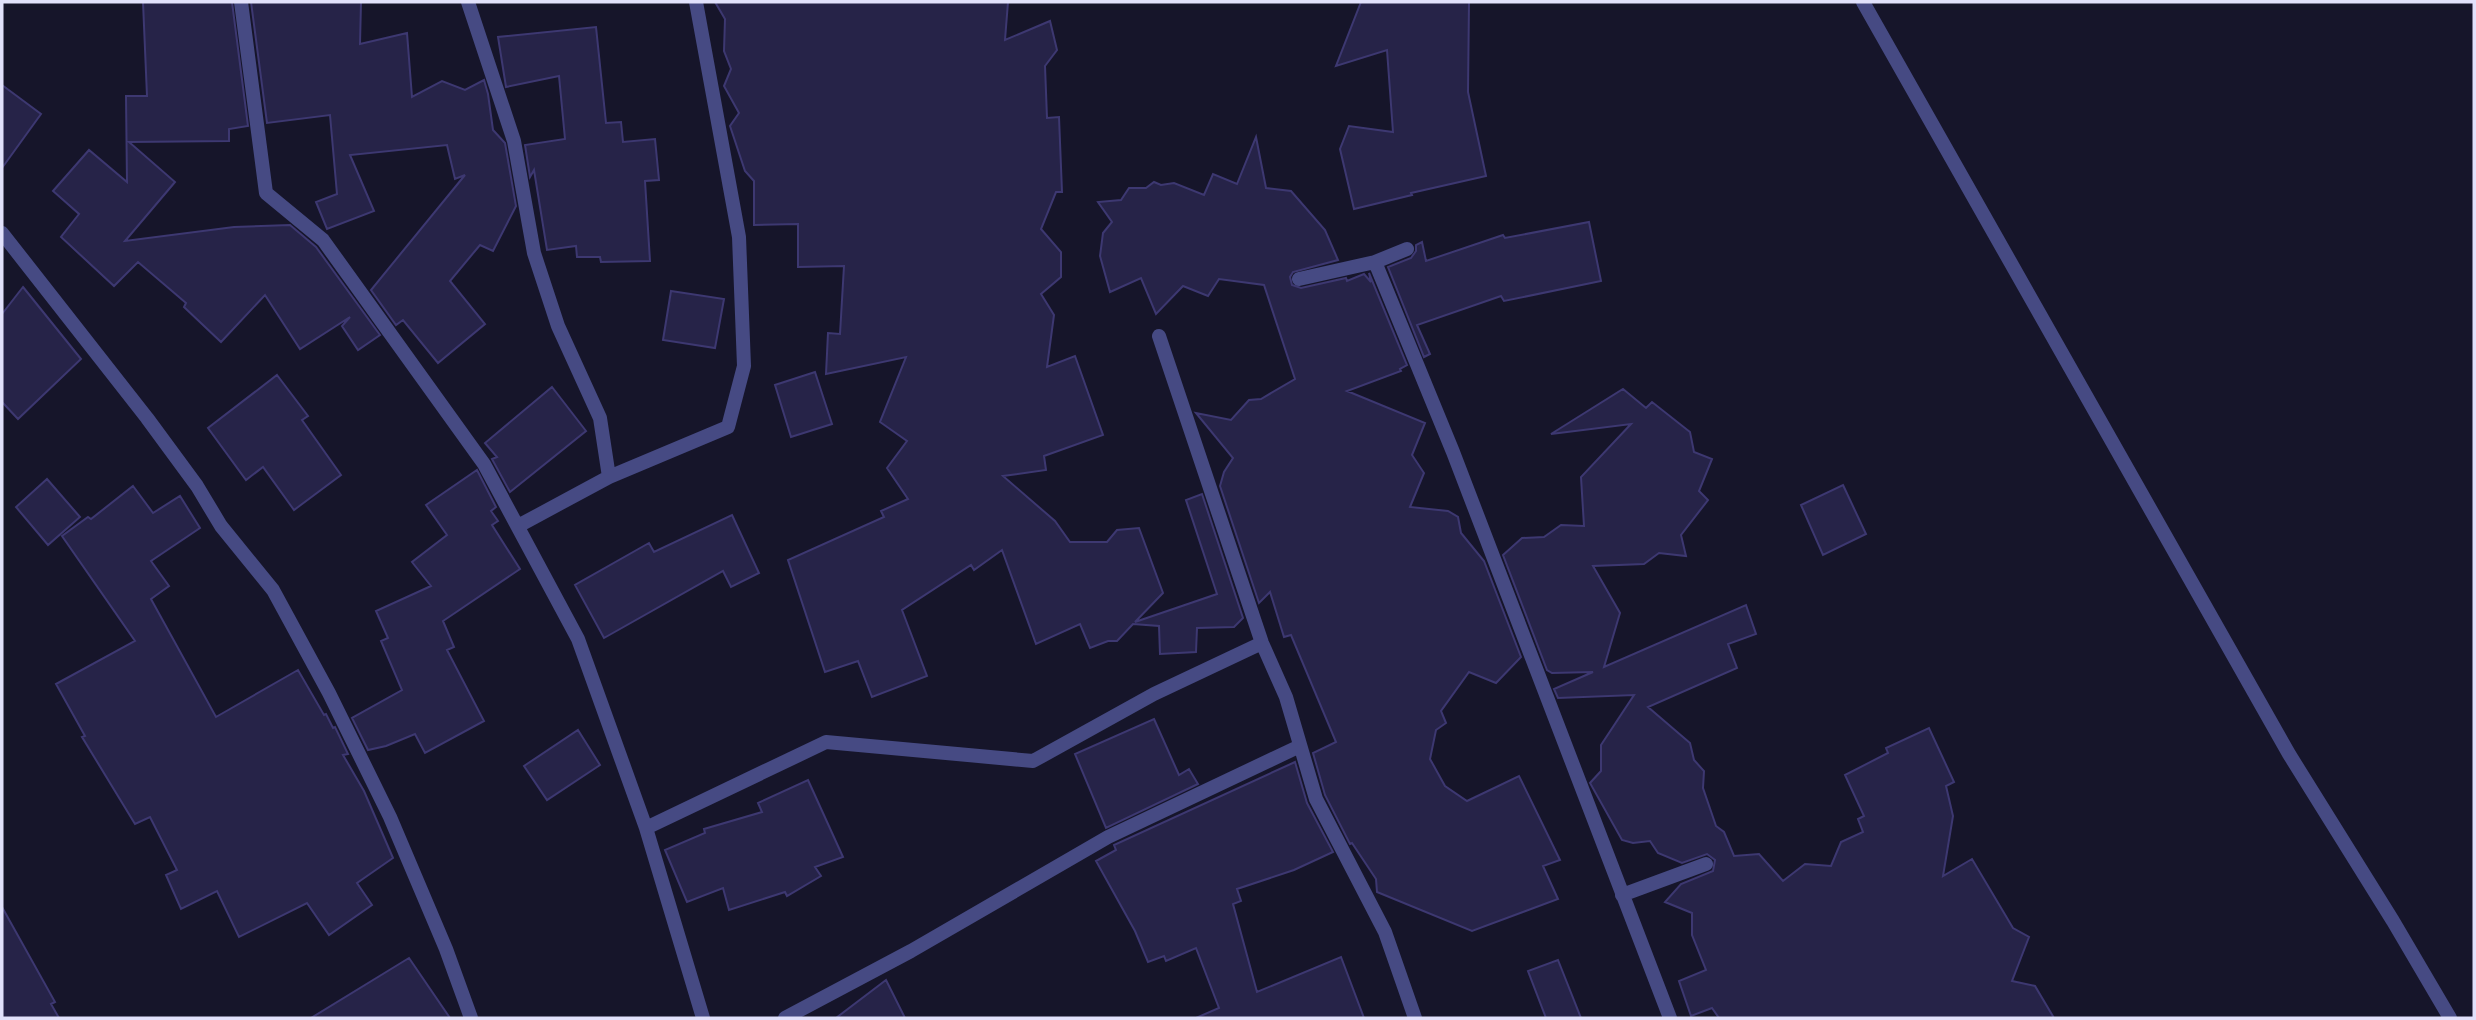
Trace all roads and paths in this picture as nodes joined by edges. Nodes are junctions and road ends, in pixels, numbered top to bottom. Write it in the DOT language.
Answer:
graph roads {
  1 [pos="241,2"];
  2 [pos="468,2"];
  3 [pos="696,2"];
  4 [pos="1863,2"];
  5 [pos="2,233"];
  6 [pos="1407,249"];
  7 [pos="1375,262"];
  8 [pos="1299,279"];
  9 [pos="1159,336"];
  10 [pos="609,477"];
  11 [pos="518,526"];
  12 [pos="1262,643"];
  13 [pos="1300,746"];
  14 [pos="646,828"];
  15 [pos="1706,864"];
  16 [pos="1622,895"];
  17 [pos="471,1018"];
  18 [pos="703,1018"];
  19 [pos="785,1018"];
  20 [pos="1415,1018"];
  21 [pos="1670,1018"];
  22 [pos="2451,1018"];
  1 -- 11 [label="street"];
  2 -- 10 [label="street"];
  3 -- 10 [label="street"];
  4 -- 22 [label="street"];
  5 -- 17 [label="street"];
  6 -- 7 [label="street"];
  7 -- 8 [label="street"];
  7 -- 16 [label="street"];
  9 -- 12 [label="street"];
  10 -- 11 [label="street"];
  11 -- 14 [label="street"];
  12 -- 13 [label="street"];
  12 -- 14 [label="street"];
  13 -- 19 [label="street"];
  13 -- 20 [label="street"];
  14 -- 18 [label="street"];
  15 -- 16 [label="street"];
  16 -- 21 [label="street"];
}
